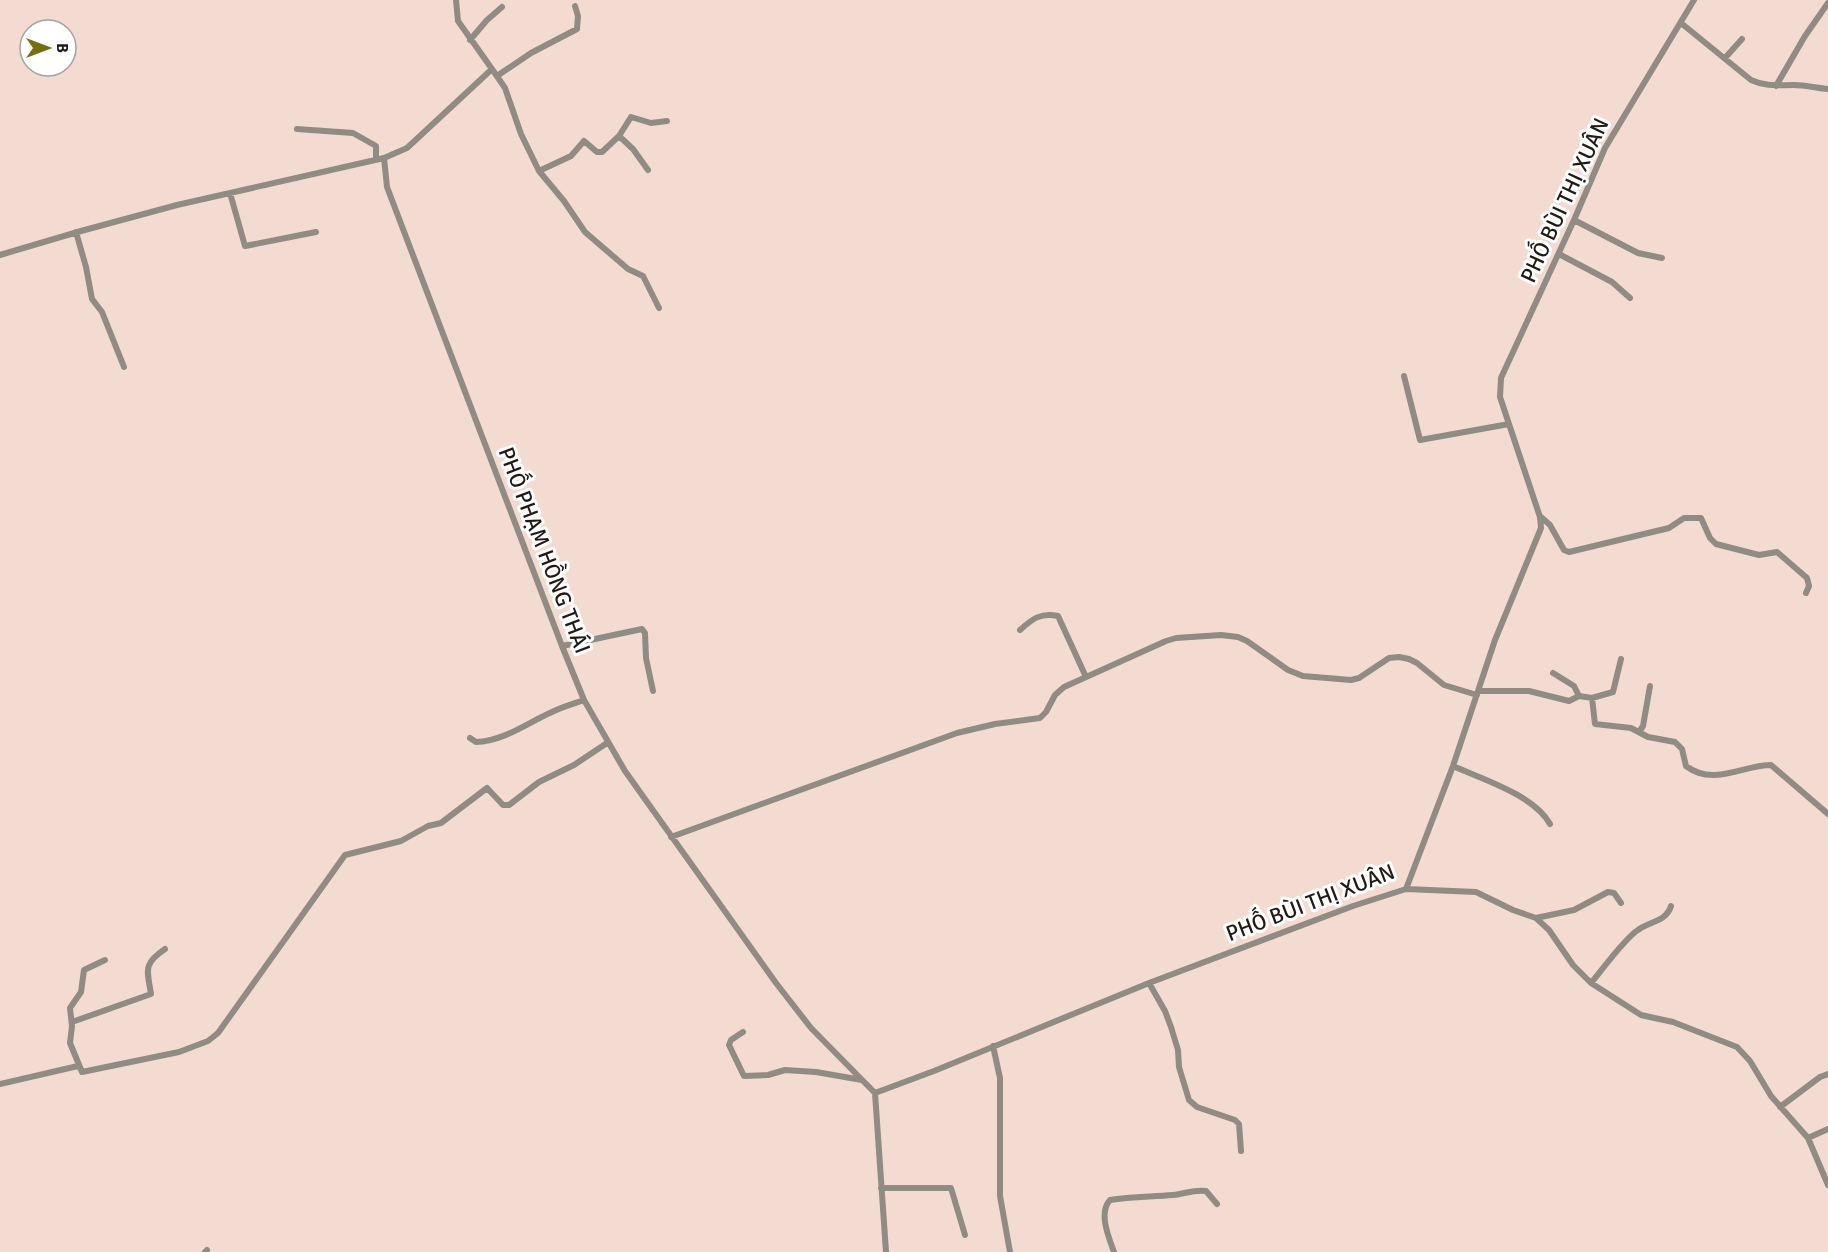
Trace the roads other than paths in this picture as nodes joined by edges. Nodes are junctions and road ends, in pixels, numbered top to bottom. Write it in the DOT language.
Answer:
graph roads {
  1 [pos="456,0"];
  2 [pos="1694,0"];
  3 [pos="1828,3"];
  4 [pos="575,6"];
  5 [pos="502,7"];
  6 [pos="1681,23"];
  7 [pos="1742,39"];
  8 [pos="470,40"];
  9 [pos="1725,58"];
  10 [pos="492,69"];
  11 [pos="497,76"];
  12 [pos="1776,86"];
  13 [pos="1828,89"];
  14 [pos="667,121"];
  15 [pos="297,129"];
  16 [pos="619,136"];
  17 [pos="380,159"];
  18 [pos="648,170"];
  19 [pos="539,171"];
  20 [pos="230,193"];
  21 [pos="1574,220"];
  22 [pos="76,232"];
  23 [pos="316,232"];
  24 [pos="1558,254"];
  25 [pos="0,255"];
  26 [pos="1662,258"];
  27 [pos="1630,298"];
  28 [pos="659,308"];
  29 [pos="124,367"];
  30 [pos="1404,376"];
  31 [pos="1510,426"];
  32 [pos="1540,517"];
  33 [pos="1806,593"];
  34 [pos="1020,630"];
  35 [pos="562,646"];
  36 [pos="1621,659"];
  37 [pos="1553,673"];
  38 [pos="1086,677"];
  39 [pos="1650,686"];
  40 [pos="653,691"];
  41 [pos="1478,693"];
  42 [pos="1579,696"];
  43 [pos="1592,698"];
  44 [pos="584,700"];
  45 [pos="1639,732"];
  46 [pos="470,738"];
  47 [pos="607,742"];
  48 [pos="1453,766"];
  49 [pos="1828,814"];
  50 [pos="1550,824"];
  51 [pos="671,837"];
  52 [pos="1406,889"];
  53 [pos="1621,903"];
  54 [pos="1671,906"];
  55 [pos="1536,918"];
  56 [pos="165,950"];
  57 [pos="105,960"];
  58 [pos="1149,983"];
  59 [pos="1591,983"];
  60 [pos="72,1023"];
  61 [pos="743,1032"];
  62 [pos="993,1046"];
  63 [pos="78,1066"];
  64 [pos="1828,1074"];
  65 [pos="862,1080"];
  66 [pos="0,1084"];
  67 [pos="875,1093"];
  68 [pos="1780,1107"];
  69 [pos="1828,1129"];
  70 [pos="1808,1138"];
  71 [pos="1240,1151"];
  72 [pos="1828,1185"];
  73 [pos="881,1188"];
  74 [pos="1217,1204"];
  75 [pos="965,1235"];
  76 [pos="886,1252"];
  77 [pos="1010,1252"];
  78 [pos="1114,1252"];
  1 -- 8 [label="street"];
  2 -- 6 [label="street, PHỐ BÙI THỊ XUÂN"];
  3 -- 12 [label="street"];
  4 -- 11 [label="street"];
  5 -- 8 [label="street"];
  6 -- 9 [label="street"];
  6 -- 21 [label="street, PHỐ BÙI THỊ XUÂN"];
  7 -- 9 [label="street"];
  8 -- 10 [label="street"];
  9 -- 12 [label="street"];
  10 -- 11 [label="street"];
  10 -- 17 [label="street"];
  11 -- 19 [label="street"];
  12 -- 13 [label="street"];
  14 -- 16 [label="street"];
  15 -- 17 [label="street"];
  16 -- 18 [label="street"];
  16 -- 19 [label="street"];
  17 -- 20 [label="street"];
  17 -- 35 [label="street, PHỐ PHẠM HỒNG THÁI"];
  19 -- 28 [label="street"];
  20 -- 22 [label="street"];
  20 -- 23 [label="street"];
  21 -- 24 [label="street, PHỐ BÙI THỊ XUÂN"];
  21 -- 26 [label="street"];
  22 -- 25 [label="street"];
  22 -- 29 [label="street"];
  24 -- 27 [label="street"];
  24 -- 31 [label="street, PHỐ BÙI THỊ XUÂN"];
  30 -- 31 [label="street"];
  31 -- 32 [label="street, PHỐ BÙI THỊ XUÂN"];
  32 -- 33 [label="street"];
  32 -- 41 [label="street, PHỐ BÙI THỊ XUÂN"];
  34 -- 38 [label="street"];
  35 -- 40 [label="street"];
  35 -- 44 [label="street, PHỐ PHẠM HỒNG THÁI"];
  36 -- 43 [label="street"];
  37 -- 42 [label="street"];
  38 -- 41 [label="street"];
  38 -- 51 [label="street"];
  39 -- 45 [label="street"];
  41 -- 42 [label="street"];
  41 -- 48 [label="street, PHỐ BÙI THỊ XUÂN"];
  42 -- 43 [label="street"];
  43 -- 45 [label="street"];
  44 -- 46 [label="street"];
  44 -- 47 [label="street, PHỐ PHẠM HỒNG THÁI"];
  45 -- 49 [label="street"];
  47 -- 51 [label="street, PHỐ PHẠM HỒNG THÁI"];
  47 -- 63 [label="street"];
  48 -- 50 [label="street"];
  48 -- 52 [label="street, PHỐ BÙI THỊ XUÂN"];
  51 -- 65 [label="street, PHỐ PHẠM HỒNG THÁI"];
  52 -- 55 [label="street"];
  52 -- 58 [label="street, PHỐ BÙI THỊ XUÂN"];
  53 -- 55 [label="street"];
  54 -- 59 [label="street"];
  55 -- 59 [label="street"];
  56 -- 60 [label="street"];
  57 -- 60 [label="street"];
  58 -- 62 [label="street, PHỐ BÙI THỊ XUÂN"];
  58 -- 71 [label="street"];
  59 -- 68 [label="street"];
  60 -- 63 [label="street"];
  61 -- 65 [label="street"];
  62 -- 67 [label="street, PHỐ BÙI THỊ XUÂN"];
  62 -- 77 [label="street"];
  63 -- 66 [label="street"];
  64 -- 68 [label="street"];
  65 -- 67 [label="street, PHỐ PHẠM HỒNG THÁI"];
  67 -- 73 [label="street"];
  68 -- 70 [label="street"];
  69 -- 70 [label="street"];
  70 -- 72 [label="street"];
  73 -- 75 [label="street"];
  73 -- 76 [label="street"];
  74 -- 78 [label="street"];
}
